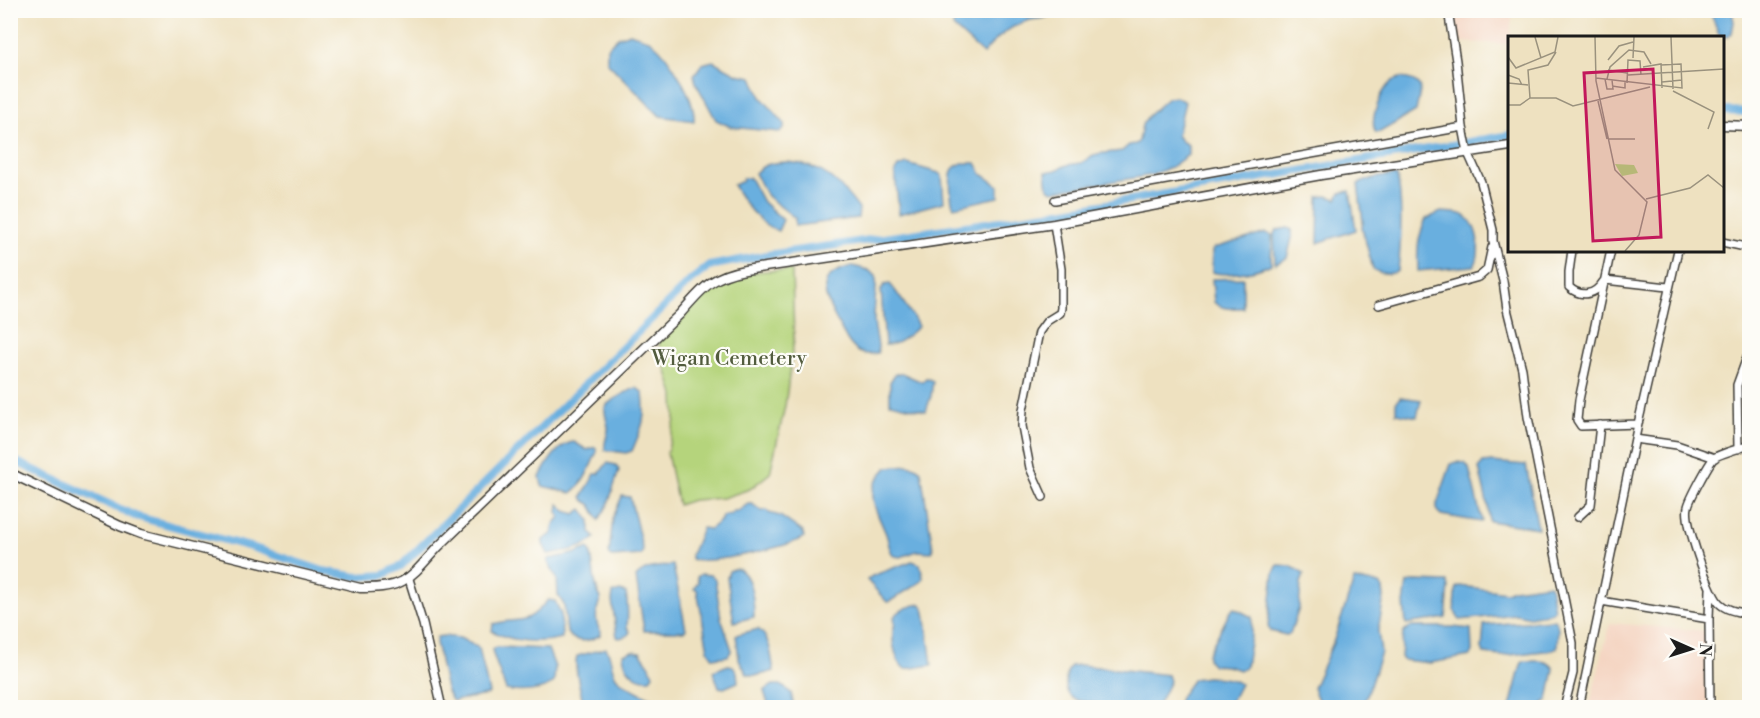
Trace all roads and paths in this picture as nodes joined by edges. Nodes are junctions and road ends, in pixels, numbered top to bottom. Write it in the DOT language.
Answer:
graph roads {
  1 [pos="1448,10"];
  2 [pos="1724,125"];
  3 [pos="1749,126"];
  4 [pos="1464,131"];
  5 [pos="1508,146"];
  6 [pos="1468,151"];
  7 [pos="1054,200"];
  8 [pos="1054,224"];
  9 [pos="1493,241"];
  10 [pos="1724,242"];
  11 [pos="1749,248"];
  12 [pos="1572,252"];
  13 [pos="1611,252"];
  14 [pos="1677,252"];
  15 [pos="1605,280"];
  16 [pos="1668,287"];
  17 [pos="1379,305"];
  18 [pos="1749,349"];
  19 [pos="1638,424"];
  20 [pos="1600,425"];
  21 [pos="1635,439"];
  22 [pos="1749,445"];
  23 [pos="1738,449"];
  24 [pos="1714,458"];
  25 [pos="10,473"];
  26 [pos="1044,497"];
  27 [pos="1578,517"];
  28 [pos="409,579"];
  29 [pos="1710,589"];
  30 [pos="1601,601"];
  31 [pos="1749,614"];
  32 [pos="1709,619"];
  33 [pos="442,708"];
  34 [pos="1564,708"];
  35 [pos="1579,708"];
  36 [pos="1710,708"];
  1 -- 4 [label="street"];
  2 -- 3 [label="street"];
  4 -- 6 [label="street"];
  4 -- 7 [label="street"];
  5 -- 6 [label="street"];
  6 -- 8 [label="street"];
  6 -- 9 [label="street"];
  8 -- 26 [label="street"];
  8 -- 28 [label="street"];
  9 -- 17 [label="street"];
  9 -- 34 [label="street"];
  10 -- 11 [label="street"];
  12 -- 15 [label="street"];
  13 -- 15 [label="street"];
  14 -- 16 [label="street"];
  15 -- 16 [label="street"];
  15 -- 20 [label="street"];
  16 -- 19 [label="street"];
  18 -- 23 [label="street"];
  19 -- 20 [label="street"];
  19 -- 21 [label="street"];
  20 -- 27 [label="street"];
  21 -- 24 [label="street"];
  21 -- 30 [label="street"];
  22 -- 23 [label="street"];
  23 -- 24 [label="street"];
  24 -- 29 [label="street"];
  25 -- 28 [label="street"];
  28 -- 33 [label="street"];
  29 -- 31 [label="street"];
  29 -- 32 [label="street"];
  30 -- 32 [label="street"];
  30 -- 35 [label="street"];
  32 -- 36 [label="street"];
}
